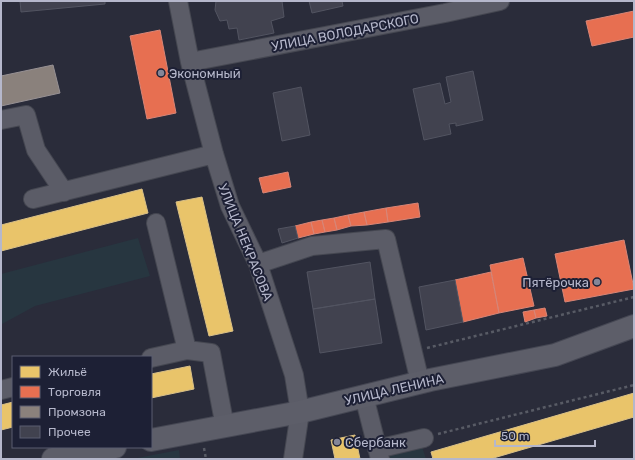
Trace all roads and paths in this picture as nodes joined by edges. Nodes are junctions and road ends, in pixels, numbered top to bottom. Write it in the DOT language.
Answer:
graph roads {
  1 [pos="178,1"];
  2 [pos="500,1"];
  3 [pos="190,62"];
  4 [pos="1,120"];
  5 [pos="214,154"];
  6 [pos="64,192"];
  7 [pos="33,199"];
  8 [pos="156,223"];
  9 [pos="258,264"];
  10 [pos="634,297"];
  11 [pos="634,326"];
  12 [pos="187,350"];
  13 [pos="412,352"];
  14 [pos="152,358"];
  15 [pos="420,382"];
  16 [pos="634,385"];
  17 [pos="12,387"];
  18 [pos="1,390"];
  19 [pos="364,396"];
  20 [pos="300,412"];
  21 [pos="225,427"];
  22 [pos="424,438"];
  23 [pos="152,440"];
  24 [pos="107,448"];
  25 [pos="58,454"];
  26 [pos="378,454"];
  27 [pos="293,459"];
  1 -- 3 [label="street, УЛИЦА НЕКРАСОВА"];
  2 -- 3 [label="street, УЛИЦА ВОЛОДАРСКОГО"];
  3 -- 5 [label="street, УЛИЦА НЕКРАСОВА"];
  4 -- 6 [label="street"];
  5 -- 6 [label="street"];
  5 -- 9 [label="street, УЛИЦА НЕКРАСОВА"];
  6 -- 7 [label="street"];
  8 -- 12 [label="street"];
  9 -- 13 [label="street"];
  9 -- 20 [label="street, УЛИЦА НЕКРАСОВА"];
  10 -- 13 [label="path"];
  11 -- 15 [label="main road, УЛИЦА ЛЕНИНА"];
  12 -- 14 [label="street"];
  12 -- 21 [label="street"];
  13 -- 15 [label="street"];
  15 -- 19 [label="main road, УЛИЦА ЛЕНИНА"];
  16 -- 22 [label="path"];
  17 -- 18 [label="street"];
  19 -- 20 [label="main road, УЛИЦА ЛЕНИНА"];
  19 -- 26 [label="street"];
  20 -- 21 [label="main road, УЛИЦА ЛЕНИНА"];
  20 -- 27 [label="street, УЛИЦА НЕКРАСОВА"];
  21 -- 23 [label="main road, УЛИЦА ЛЕНИНА"];
  22 -- 26 [label="street"];
  24 -- 25 [label="main road"];
}
